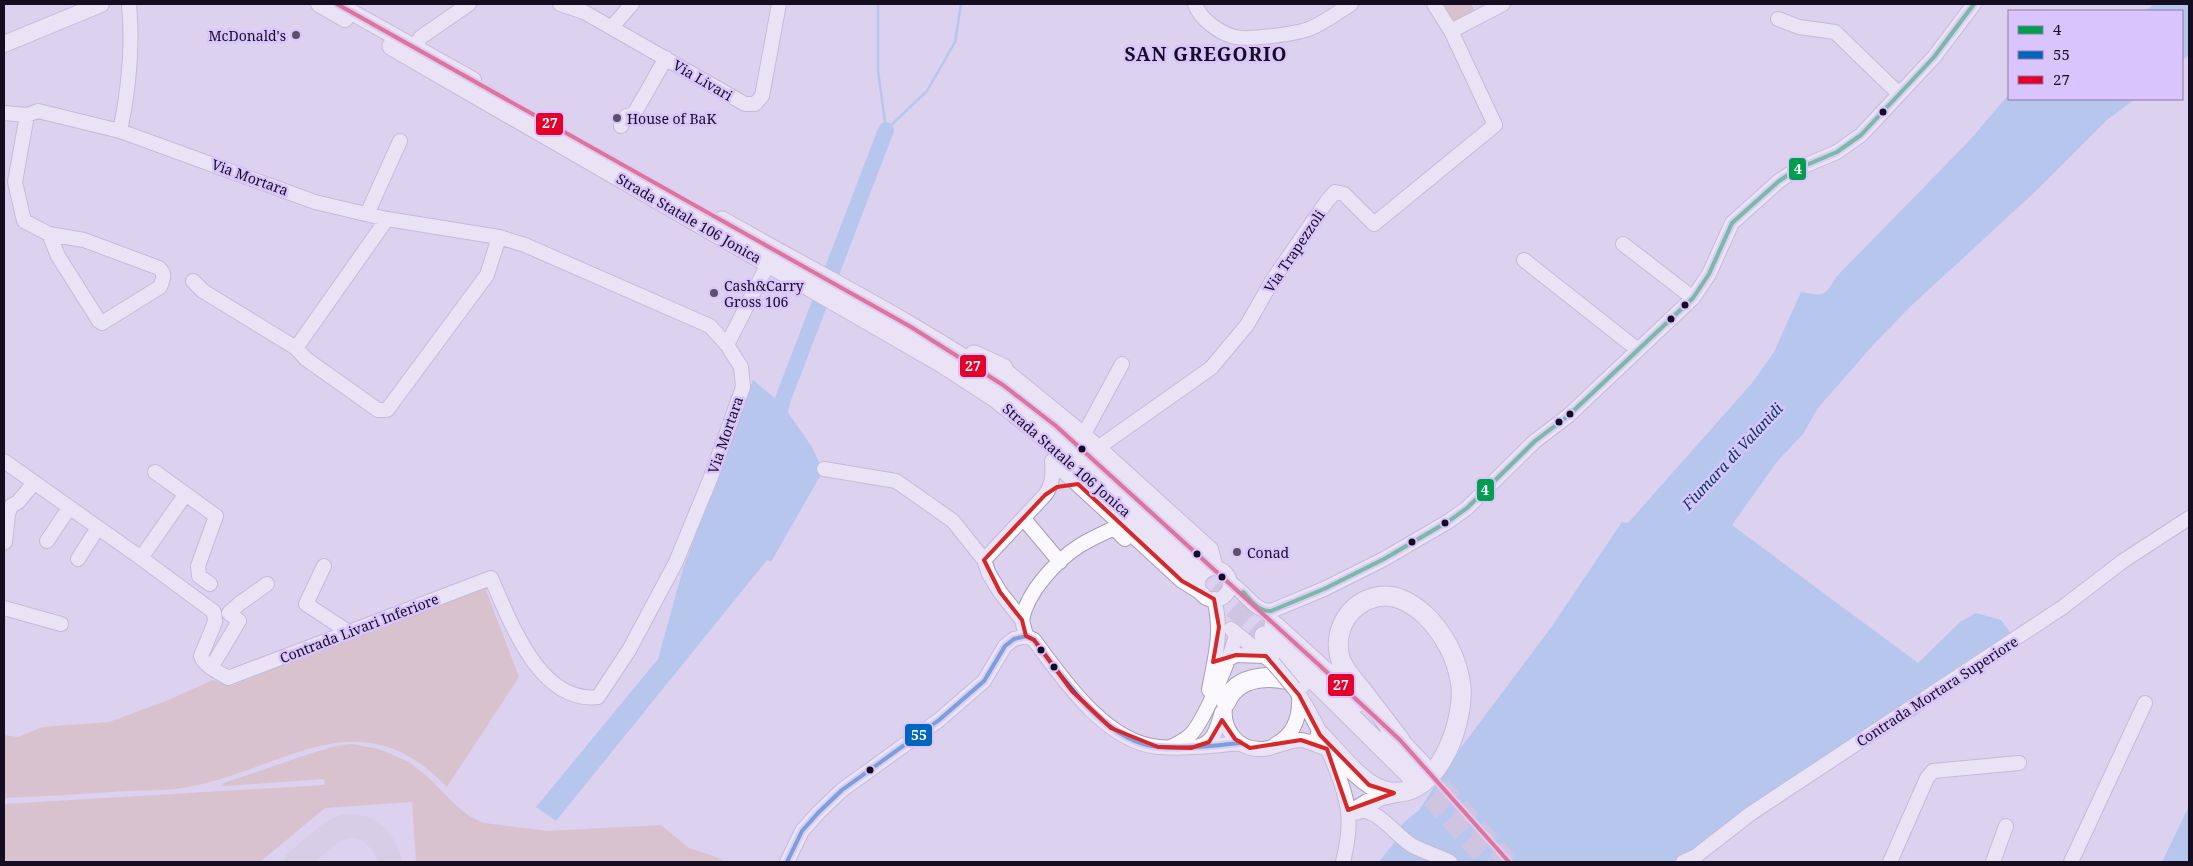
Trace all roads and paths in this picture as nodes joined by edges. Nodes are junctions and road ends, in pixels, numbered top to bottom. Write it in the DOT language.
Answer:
graph roads {
  1 [pos="100,4"];
  2 [pos="129,4"];
  3 [pos="319,4"];
  4 [pos="337,4"];
  5 [pos="469,4"];
  6 [pos="560,4"];
  7 [pos="632,4"];
  8 [pos="779,4"];
  9 [pos="1195,4"];
  10 [pos="1351,4"];
  11 [pos="1434,4"];
  12 [pos="1503,4"];
  13 [pos="1974,4"];
  14 [pos="1778,19"];
  15 [pos="612,27"];
  16 [pos="1450,32"];
  17 [pos="4,44"];
  18 [pos="392,46"];
  19 [pos="414,47"];
  20 [pos="666,58"];
  21 [pos="470,85"];
  22 [pos="1899,94"];
  23 [pos="4,114"];
  24 [pos="27,115"];
  25 [pos="621,126"];
  26 [pos="120,131"];
  27 [pos="400,141"];
  28 [pos="367,214"];
  29 [pos="386,219"];
  30 [pos="49,234"];
  31 [pos="499,237"];
  32 [pos="1623,244"];
  33 [pos="1524,260"];
  34 [pos="780,266"];
  35 [pos="192,281"];
  36 [pos="1693,298"];
  37 [pos="890,324"];
  38 [pos="911,327"];
  39 [pos="727,344"];
  40 [pos="296,348"];
  41 [pos="1638,350"];
  42 [pos="1122,364"];
  43 [pos="1003,368"];
  44 [pos="996,398"];
  45 [pos="1084,434"];
  46 [pos="1099,447"];
  47 [pos="4,461"];
  48 [pos="1052,461"];
  49 [pos="824,469"];
  50 [pos="155,472"];
  51 [pos="34,483"];
  52 [pos="1078,484"];
  53 [pos="185,494"];
  54 [pos="1045,495"];
  55 [pos="69,508"];
  56 [pos="2189,518"];
  57 [pos="1024,519"];
  58 [pos="97,529"];
  59 [pos="47,541"];
  60 [pos="6,542"];
  61 [pos="1142,555"];
  62 [pos="141,558"];
  63 [pos="78,559"];
  64 [pos="984,560"];
  65 [pos="1060,562"];
  66 [pos="324,566"];
  67 [pos="1203,566"];
  68 [pos="1230,583"];
  69 [pos="210,584"];
  70 [pos="267,584"];
  71 [pos="1208,597"];
  72 [pos="4,608"];
  73 [pos="1218,616"];
  74 [pos="1022,620"];
  75 [pos="61,624"];
  76 [pos="1269,630"];
  77 [pos="347,631"];
  78 [pos="1236,634"];
  79 [pos="1026,636"];
  80 [pos="1219,638"];
  81 [pos="1227,660"];
  82 [pos="1269,660"];
  83 [pos="211,668"];
  84 [pos="1296,691"];
  85 [pos="598,697"];
  86 [pos="1226,702"];
  87 [pos="2145,703"];
  88 [pos="1205,710"];
  89 [pos="1324,742"];
  90 [pos="1240,743"];
  91 [pos="1274,746"];
  92 [pos="1170,747"];
  93 [pos="1191,748"];
  94 [pos="1396,748"];
  95 [pos="2019,764"];
  96 [pos="1417,771"];
  97 [pos="1394,793"];
  98 [pos="1352,810"];
  99 [pos="2006,826"];
  100 [pos="788,862"];
  101 [pos="1343,862"];
  102 [pos="1450,862"];
  103 [pos="1683,862"];
  104 [pos="1890,862"];
  105 [pos="1993,862"];
  106 [pos="2071,862"];
  1 -- 17 [label="main road"];
  2 -- 26 [label="street"];
  3 -- 18 [label="main road"];
  4 -- 19 [label="main road"];
  5 -- 19 [label="street"];
  6 -- 15 [label="street, Via Livari"];
  7 -- 15 [label="street"];
  8 -- 20 [label="street, Via Livari"];
  9 -- 10 [label="street"];
  11 -- 16 [label="street"];
  12 -- 16 [label="street"];
  13 -- 22 [label="street"];
  14 -- 22 [label="street"];
  15 -- 20 [label="street, Via Livari"];
  16 -- 46 [label="street, Via Trapezzoli"];
  18 -- 21 [label="highway, Strada Statale 106 Jonica"];
  19 -- 21 [label="main road"];
  20 -- 25 [label="street"];
  21 -- 34 [label="highway, Strada Statale 106 Jonica"];
  22 -- 36 [label="street"];
  23 -- 24 [label="street, Via Mortara"];
  24 -- 26 [label="street, Via Mortara"];
  24 -- 30 [label="street"];
  26 -- 28 [label="street, Via Mortara"];
  27 -- 28 [label="street"];
  28 -- 29 [label="street, Via Mortara"];
  29 -- 31 [label="street, Via Mortara"];
  29 -- 40 [label="street"];
  30 -- 30 [label="street"];
  31 -- 39 [label="street, Via Mortara"];
  31 -- 40 [label="street"];
  32 -- 36 [label="street"];
  33 -- 41 [label="street"];
  34 -- 37 [label="highway, Strada Statale 106 Jonica"];
  34 -- 39 [label="street"];
  35 -- 40 [label="street"];
  36 -- 41 [label="street"];
  37 -- 38 [label="highway, Strada Statale 106 Jonica"];
  37 -- 44 [label="highway, Strada Statale 106 Jonica"];
  38 -- 43 [label="highway"];
  38 -- 67 [label="highway, Strada Statale 106 Jonica"];
  39 -- 85 [label="street, Via Mortara"];
  41 -- 68 [label="street"];
  42 -- 45 [label="street"];
  43 -- 45 [label="street"];
  44 -- 48 [label="highway"];
  44 -- 67 [label="highway, Strada Statale 106 Jonica"];
  45 -- 46 [label="street"];
  46 -- 67 [label="street"];
  47 -- 51 [label="street"];
  48 -- 52 [label="street"];
  48 -- 54 [label="street"];
  49 -- 64 [label="street"];
  50 -- 53 [label="street"];
  51 -- 55 [label="street"];
  51 -- 60 [label="street"];
  52 -- 54 [label="street"];
  52 -- 71 [label="street"];
  53 -- 62 [label="street"];
  53 -- 69 [label="street"];
  54 -- 57 [label="street"];
  55 -- 58 [label="street"];
  55 -- 59 [label="street"];
  56 -- 103 [label="street, Contrada Mortara Superiore"];
  57 -- 64 [label="street"];
  57 -- 65 [label="street"];
  58 -- 62 [label="street"];
  58 -- 63 [label="street"];
  61 -- 65 [label="street"];
  62 -- 83 [label="street"];
  64 -- 74 [label="street"];
  65 -- 74 [label="street"];
  66 -- 77 [label="street"];
  67 -- 68 [label="street"];
  67 -- 71 [label="street"];
  68 -- 71 [label="street"];
  70 -- 83 [label="street"];
  71 -- 73 [label="street"];
  72 -- 75 [label="street"];
  73 -- 78 [label="street"];
  73 -- 80 [label="street"];
  74 -- 79 [label="street"];
  76 -- 94 [label="highway"];
  77 -- 83 [label="street, Contrada Livari Inferiore"];
  77 -- 85 [label="street, Contrada Livari Inferiore"];
  78 -- 80 [label="street"];
  78 -- 81 [label="street"];
  78 -- 82 [label="street"];
  79 -- 92 [label="street"];
  79 -- 100 [label="street"];
  80 -- 88 [label="street"];
  81 -- 82 [label="street"];
  81 -- 88 [label="street"];
  82 -- 84 [label="street, bridge"];
  84 -- 89 [label="street"];
  84 -- 91 [label="street"];
  86 -- 90 [label="street"];
  86 -- 93 [label="street"];
  86 -- 94 [label="highway"];
  87 -- 106 [label="street"];
  88 -- 92 [label="street"];
  89 -- 91 [label="street"];
  89 -- 97 [label="highway"];
  89 -- 98 [label="street"];
  90 -- 91 [label="street"];
  90 -- 93 [label="street"];
  92 -- 93 [label="street"];
  94 -- 96 [label="highway"];
  94 -- 97 [label="highway"];
  95 -- 104 [label="street"];
  97 -- 98 [label="highway"];
  98 -- 101 [label="street"];
  98 -- 102 [label="street"];
  99 -- 105 [label="street"];
}
